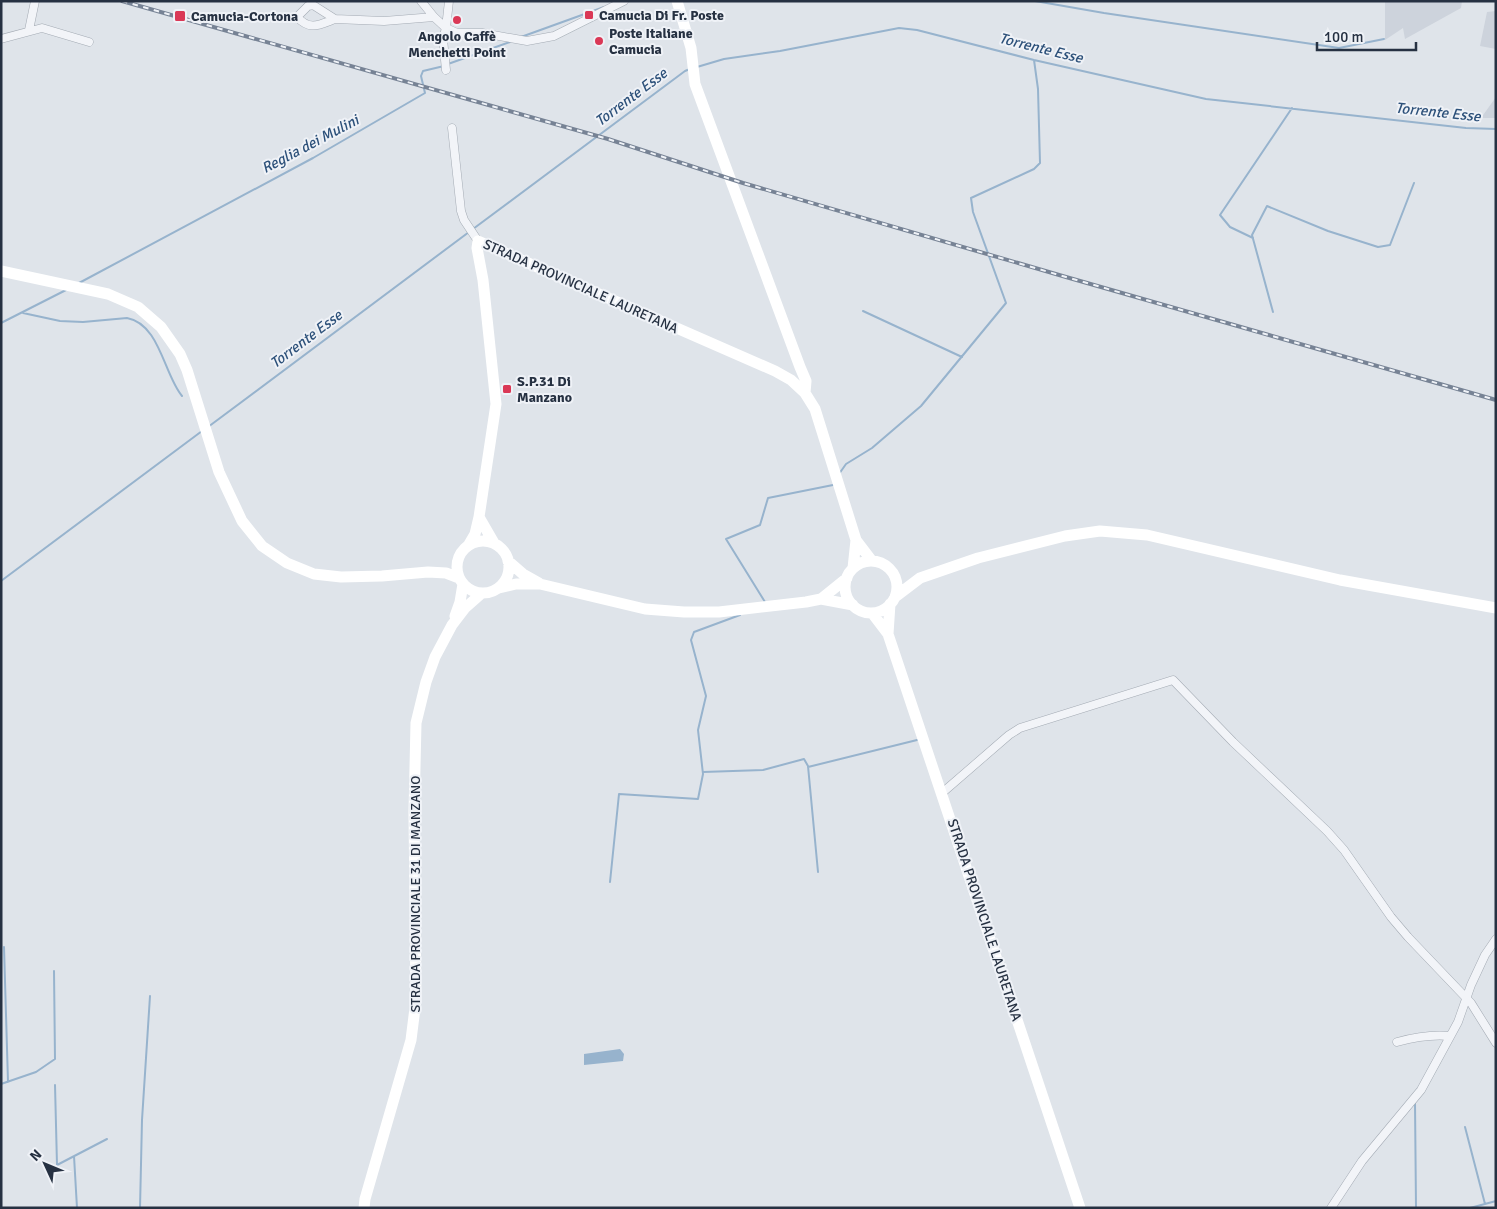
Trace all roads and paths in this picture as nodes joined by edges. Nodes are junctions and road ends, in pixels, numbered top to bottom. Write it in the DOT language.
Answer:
graph roads {
  1 [pos="35,1"];
  2 [pos="421,1"];
  3 [pos="449,1"];
  4 [pos="624,1"];
  5 [pos="677,1"];
  6 [pos="434,17"];
  7 [pos="335,19"];
  8 [pos="446,28"];
  9 [pos="29,30"];
  10 [pos="1,39"];
  11 [pos="90,42"];
  12 [pos="446,70"];
  13 [pos="452,128"];
  14 [pos="477,239"];
  15 [pos="1,271"];
  16 [pos="800,366"];
  17 [pos="791,380"];
  18 [pos="805,393"];
  19 [pos="479,516"];
  20 [pos="856,540"];
  21 [pos="494,543"];
  22 [pos="468,546"];
  23 [pos="458,558"];
  24 [pos="508,561"];
  25 [pos="872,561"];
  26 [pos="853,568"];
  27 [pos="428,572"];
  28 [pos="895,575"];
  29 [pos="847,578"];
  30 [pos="920,578"];
  31 [pos="461,581"];
  32 [pos="540,584"];
  33 [pos="499,588"];
  34 [pos="482,593"];
  35 [pos="821,599"];
  36 [pos="893,600"];
  37 [pos="854,606"];
  38 [pos="1496,608"];
  39 [pos="872,613"];
  40 [pos="452,625"];
  41 [pos="888,634"];
  42 [pos="942,793"];
  43 [pos="1496,939"];
  44 [pos="1467,997"];
  45 [pos="1450,1036"];
  46 [pos="1397,1042"];
  47 [pos="1496,1043"];
  48 [pos="364,1208"];
  49 [pos="1080,1208"];
  50 [pos="1331,1208"];
  1 -- 9 [label="street"];
  2 -- 6 [label="street"];
  3 -- 8 [label="street"];
  4 -- 8 [label="street"];
  5 -- 16 [label="main road, STRADA PROVINCIALE LAURETANA"];
  6 -- 7 [label="street"];
  6 -- 8 [label="street"];
  8 -- 12 [label="street"];
  9 -- 10 [label="street"];
  9 -- 11 [label="street"];
  13 -- 14 [label="street, STRADA PROVINCIALE LAURETANA"];
  14 -- 17 [label="main road, STRADA PROVINCIALE LAURETANA"];
  14 -- 19 [label="main road"];
  15 -- 27 [label="main road"];
  16 -- 17 [label="main road"];
  16 -- 18 [label="main road, STRADA PROVINCIALE LAURETANA"];
  17 -- 18 [label="main road, STRADA PROVINCIALE LAURETANA"];
  18 -- 20 [label="main road, STRADA PROVINCIALE LAURETANA"];
  19 -- 21 [label="main road"];
  19 -- 22 [label="main road"];
  20 -- 25 [label="main road, STRADA PROVINCIALE LAURETANA"];
  20 -- 26 [label="main road, STRADA PROVINCIALE LAURETANA"];
  21 -- 22 [label="main road"];
  21 -- 24 [label="main road"];
  22 -- 23 [label="main road"];
  23 -- 27 [label="main road"];
  23 -- 31 [label="main road"];
  24 -- 32 [label="main road"];
  24 -- 33 [label="main road"];
  25 -- 26 [label="main road"];
  25 -- 28 [label="main road, STRADA PROVINCIALE LAURETANA"];
  26 -- 29 [label="main road, STRADA PROVINCIALE LAURETANA"];
  27 -- 31 [label="main road"];
  28 -- 30 [label="main road"];
  28 -- 36 [label="main road, STRADA PROVINCIALE LAURETANA"];
  29 -- 35 [label="main road"];
  29 -- 37 [label="main road"];
  30 -- 36 [label="main road"];
  30 -- 38 [label="main road"];
  31 -- 34 [label="main road"];
  31 -- 40 [label="main road"];
  32 -- 33 [label="main road"];
  32 -- 35 [label="main road"];
  33 -- 34 [label="main road"];
  34 -- 40 [label="main road, STRADA PROVINCIALE 31 DI MANZANO"];
  35 -- 37 [label="main road"];
  36 -- 39 [label="main road"];
  36 -- 41 [label="main road, STRADA PROVINCIALE LAURETANA"];
  37 -- 39 [label="main road"];
  39 -- 41 [label="main road, STRADA PROVINCIALE LAURETANA"];
  40 -- 48 [label="main road, STRADA PROVINCIALE 31 DI MANZANO"];
  41 -- 42 [label="main road, STRADA PROVINCIALE LAURETANA"];
  42 -- 44 [label="street"];
  42 -- 49 [label="main road, STRADA PROVINCIALE LAURETANA"];
  43 -- 44 [label="street"];
  44 -- 45 [label="street"];
  44 -- 47 [label="street"];
  45 -- 46 [label="street"];
  45 -- 50 [label="street"];
}
